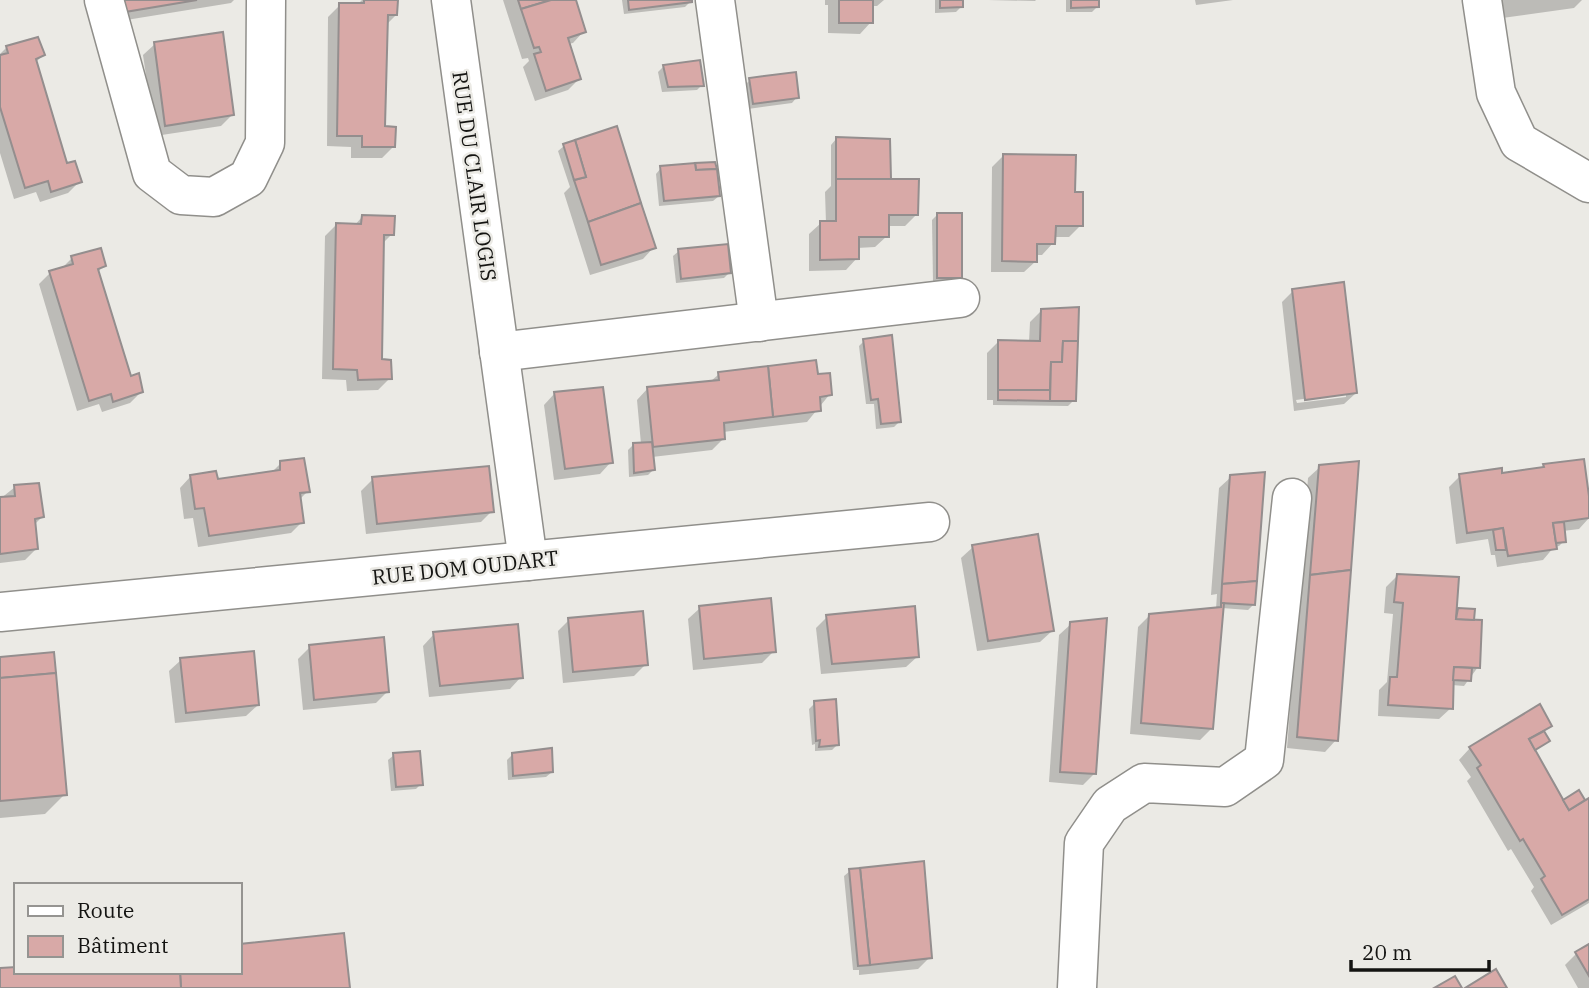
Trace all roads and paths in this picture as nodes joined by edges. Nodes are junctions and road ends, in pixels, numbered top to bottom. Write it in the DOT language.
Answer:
graph roads {
  1 [pos="104,0"];
  2 [pos="266,0"];
  3 [pos="451,0"];
  4 [pos="715,0"];
  5 [pos="1482,0"];
  6 [pos="1589,183"];
  7 [pos="960,298"];
  8 [pos="759,322"];
  9 [pos="499,352"];
  10 [pos="1292,498"];
  11 [pos="930,522"];
  12 [pos="528,561"];
  13 [pos="0,612"];
  14 [pos="1077,988"];
  1 -- 2 [label="street"];
  3 -- 9 [label="street, RUE DU CLAIR LOGIS"];
  4 -- 8 [label="street"];
  5 -- 6 [label="street"];
  7 -- 8 [label="street"];
  8 -- 9 [label="street"];
  9 -- 12 [label="street, RUE DU CLAIR LOGIS"];
  10 -- 14 [label="street"];
  11 -- 12 [label="street, RUE DOM OUDART"];
  12 -- 13 [label="street, RUE DOM OUDART"];
}
